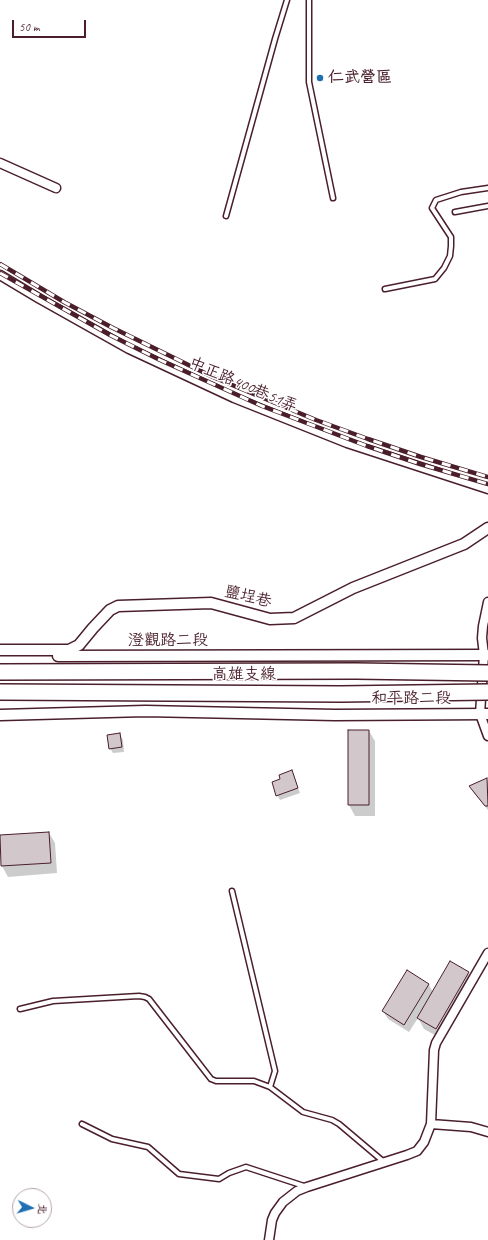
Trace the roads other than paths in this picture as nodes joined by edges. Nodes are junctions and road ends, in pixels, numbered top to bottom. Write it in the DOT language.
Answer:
graph roads {
  1 [pos="287,0"];
  2 [pos="309,0"];
  3 [pos="0,163"];
  4 [pos="56,188"];
  5 [pos="488,188"];
  6 [pos="333,198"];
  7 [pos="488,206"];
  8 [pos="455,212"];
  9 [pos="226,216"];
  10 [pos="0,275"];
  11 [pos="385,289"];
  12 [pos="488,490"];
  13 [pos="488,528"];
  14 [pos="488,602"];
  15 [pos="0,650"];
  16 [pos="486,655"];
  17 [pos="0,656"];
  18 [pos="0,672"];
  19 [pos="488,673"];
  20 [pos="0,692"];
  21 [pos="488,692"];
  22 [pos="484,714"];
  23 [pos="0,715"];
  24 [pos="488,736"];
  25 [pos="232,890"];
  26 [pos="488,953"];
  27 [pos="20,1009"];
  28 [pos="270,1087"];
  29 [pos="82,1124"];
  30 [pos="431,1124"];
  31 [pos="488,1132"];
  32 [pos="384,1163"];
  33 [pos="307,1187"];
  34 [pos="269,1240"];
  1 -- 9 [label="lane"];
  2 -- 6 [label="lane"];
  3 -- 4 [label="street"];
  5 -- 11 [label="lane"];
  7 -- 8 [label="lane"];
  10 -- 12 [label="street, 中正路400巷51弄"];
  13 -- 15 [label="street, 鹽埕巷"];
  14 -- 16 [label="street"];
  16 -- 17 [label="street, 澄觀路二段"];
  16 -- 22 [label="street"];
  18 -- 19 [label="highway, 高雄支線, bridge"];
  20 -- 21 [label="highway, 高雄支線, bridge"];
  22 -- 23 [label="street, 和平路二段"];
  22 -- 24 [label="street"];
  25 -- 28 [label="lane"];
  26 -- 30 [label="street"];
  27 -- 28 [label="lane"];
  28 -- 32 [label="lane"];
  29 -- 33 [label="lane"];
  30 -- 31 [label="street"];
  30 -- 32 [label="street"];
  32 -- 33 [label="street"];
  33 -- 34 [label="street"];
}
